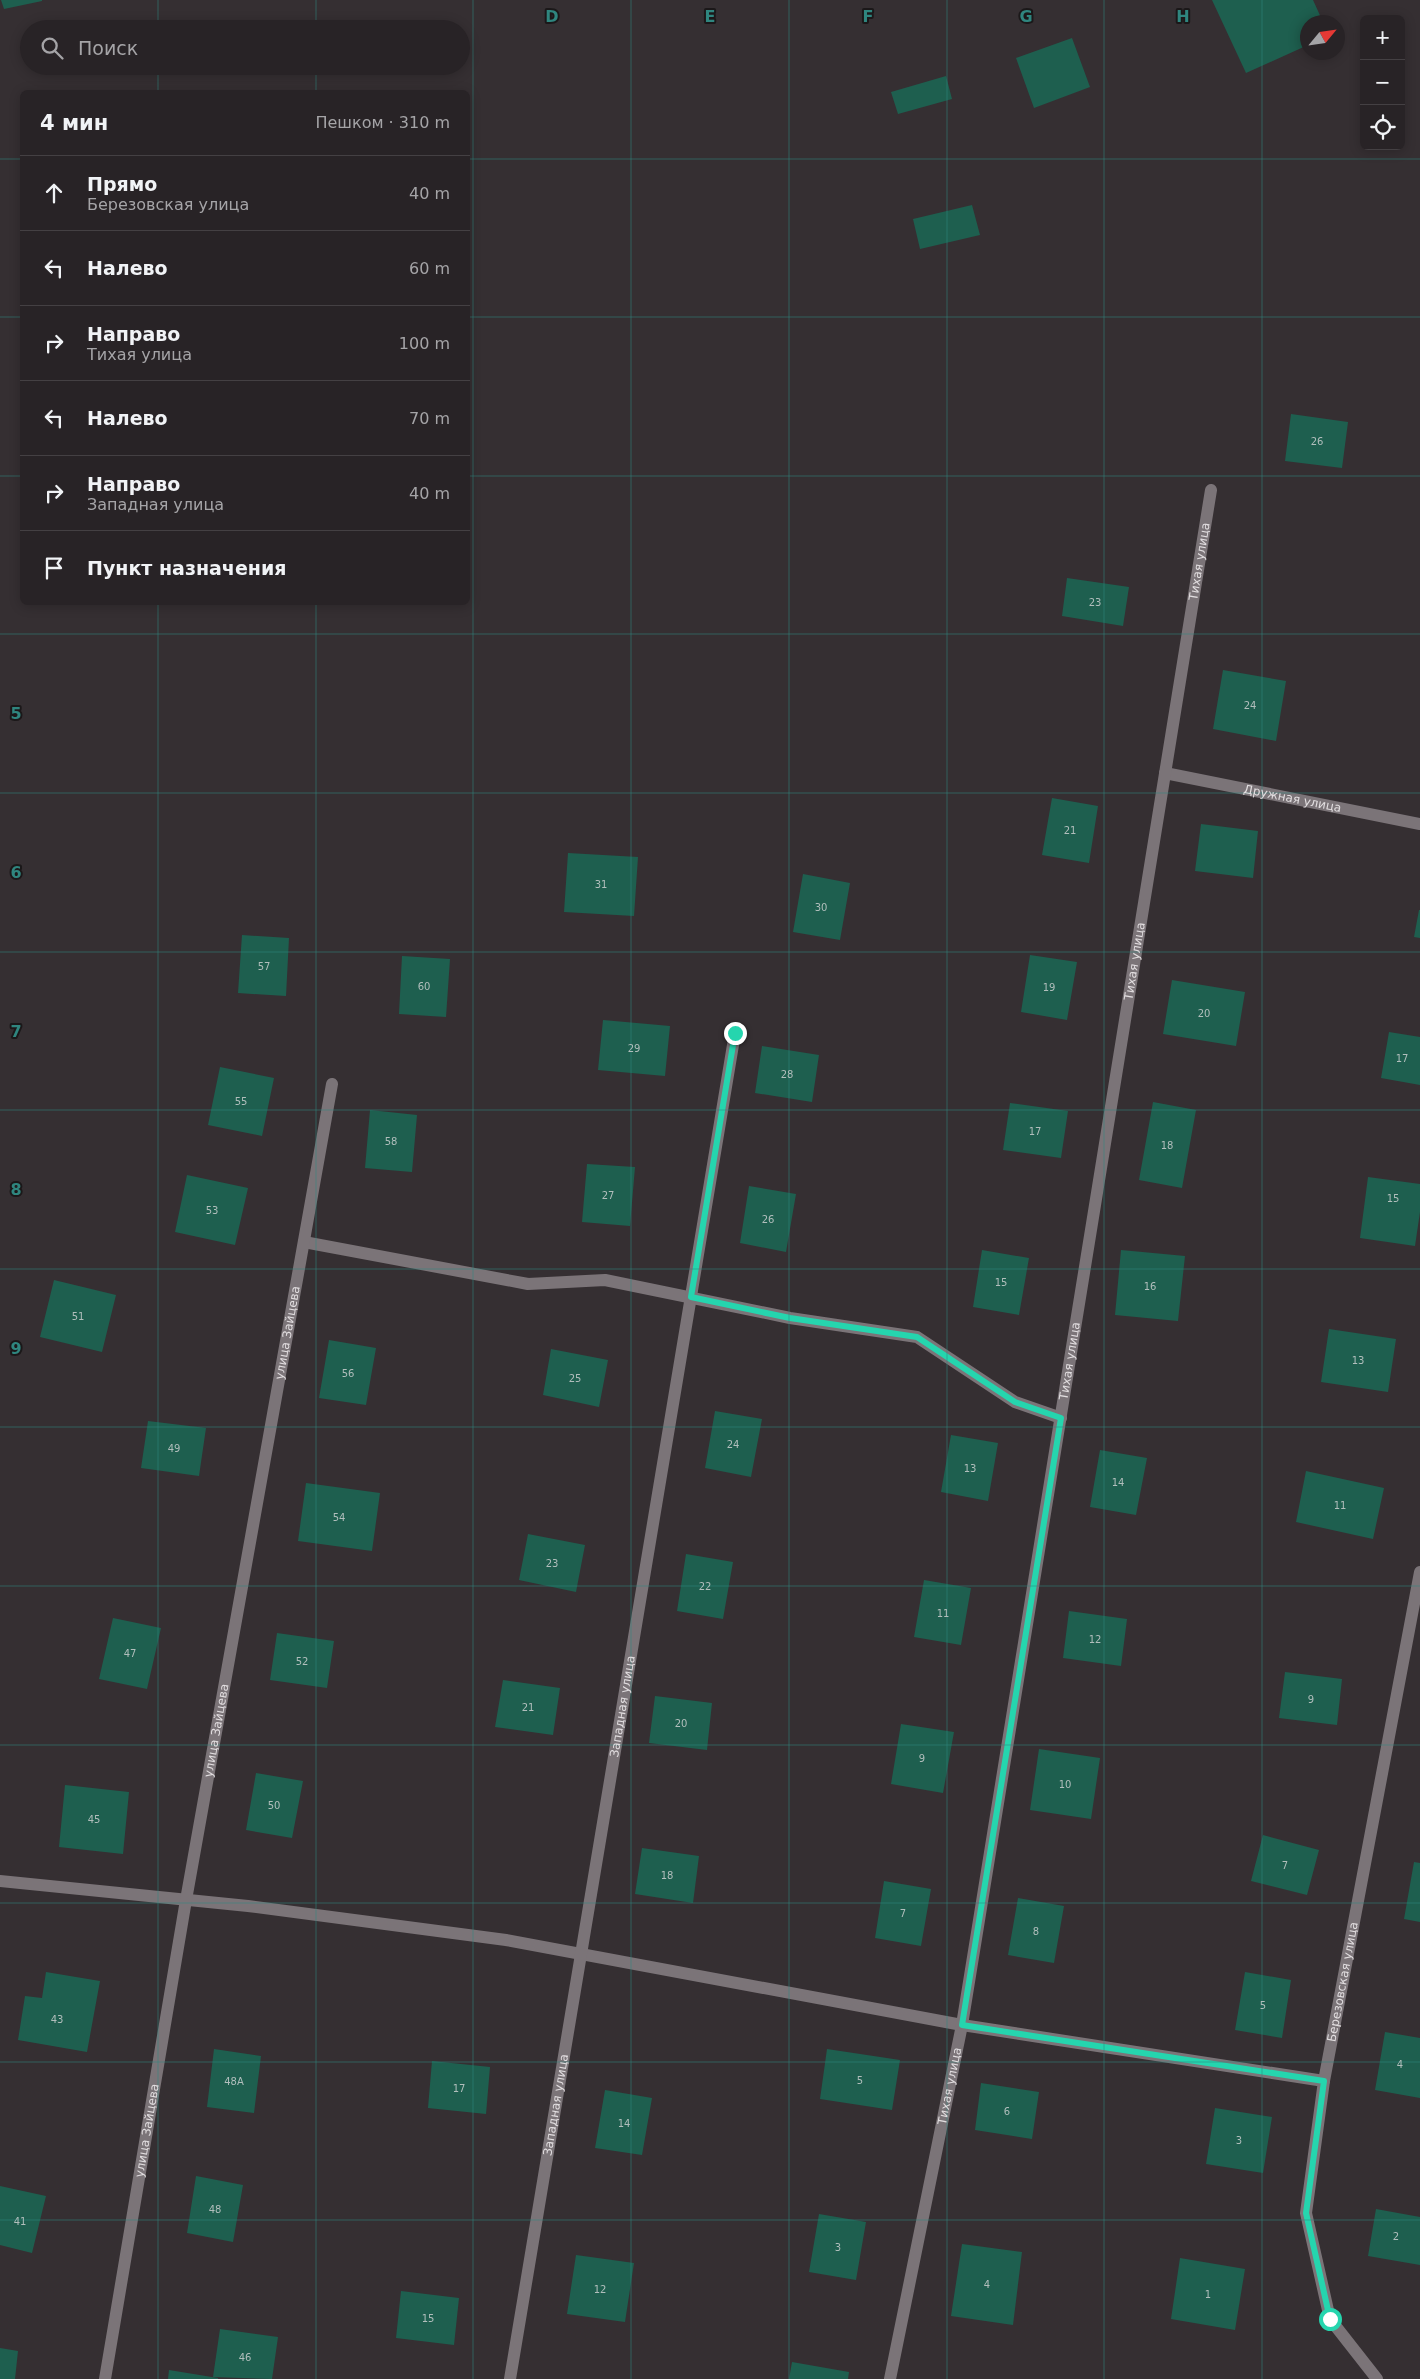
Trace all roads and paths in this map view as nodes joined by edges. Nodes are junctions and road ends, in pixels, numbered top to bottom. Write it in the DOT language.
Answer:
graph roads {
  1 [pos="1212,490"];
  2 [pos="1165,773"];
  3 [pos="1420,824"];
  4 [pos="735,1033"];
  5 [pos="332,1084"];
  6 [pos="304,1242"];
  7 [pos="691,1297"];
  8 [pos="1061,1418"];
  9 [pos="1420,1572"];
  10 [pos="0,1882"];
  11 [pos="186,1900"];
  12 [pos="582,1954"];
  13 [pos="962,2025"];
  14 [pos="1324,2081"];
  15 [pos="106,2379"];
  16 [pos="510,2379"];
  17 [pos="890,2379"];
  18 [pos="1377,2379"];
  1 -- 2 [label="street, Тихая улица"];
  2 -- 3 [label="street, Дружная улица"];
  2 -- 8 [label="street, Тихая улица"];
  4 -- 7 [label="street, Западная улица"];
  5 -- 6 [label="street, улица Зайцева"];
  6 -- 7 [label="street"];
  6 -- 11 [label="street, улица Зайцева"];
  7 -- 8 [label="street"];
  7 -- 12 [label="street, Западная улица"];
  8 -- 13 [label="street, Тихая улица"];
  9 -- 14 [label="street, Березовская улица"];
  10 -- 11 [label="street"];
  11 -- 12 [label="street"];
  11 -- 15 [label="street, улица Зайцева"];
  12 -- 13 [label="street"];
  12 -- 16 [label="street, Западная улица"];
  13 -- 14 [label="street"];
  13 -- 17 [label="street, Тихая улица"];
  14 -- 18 [label="street, Березовская улица"];
}
